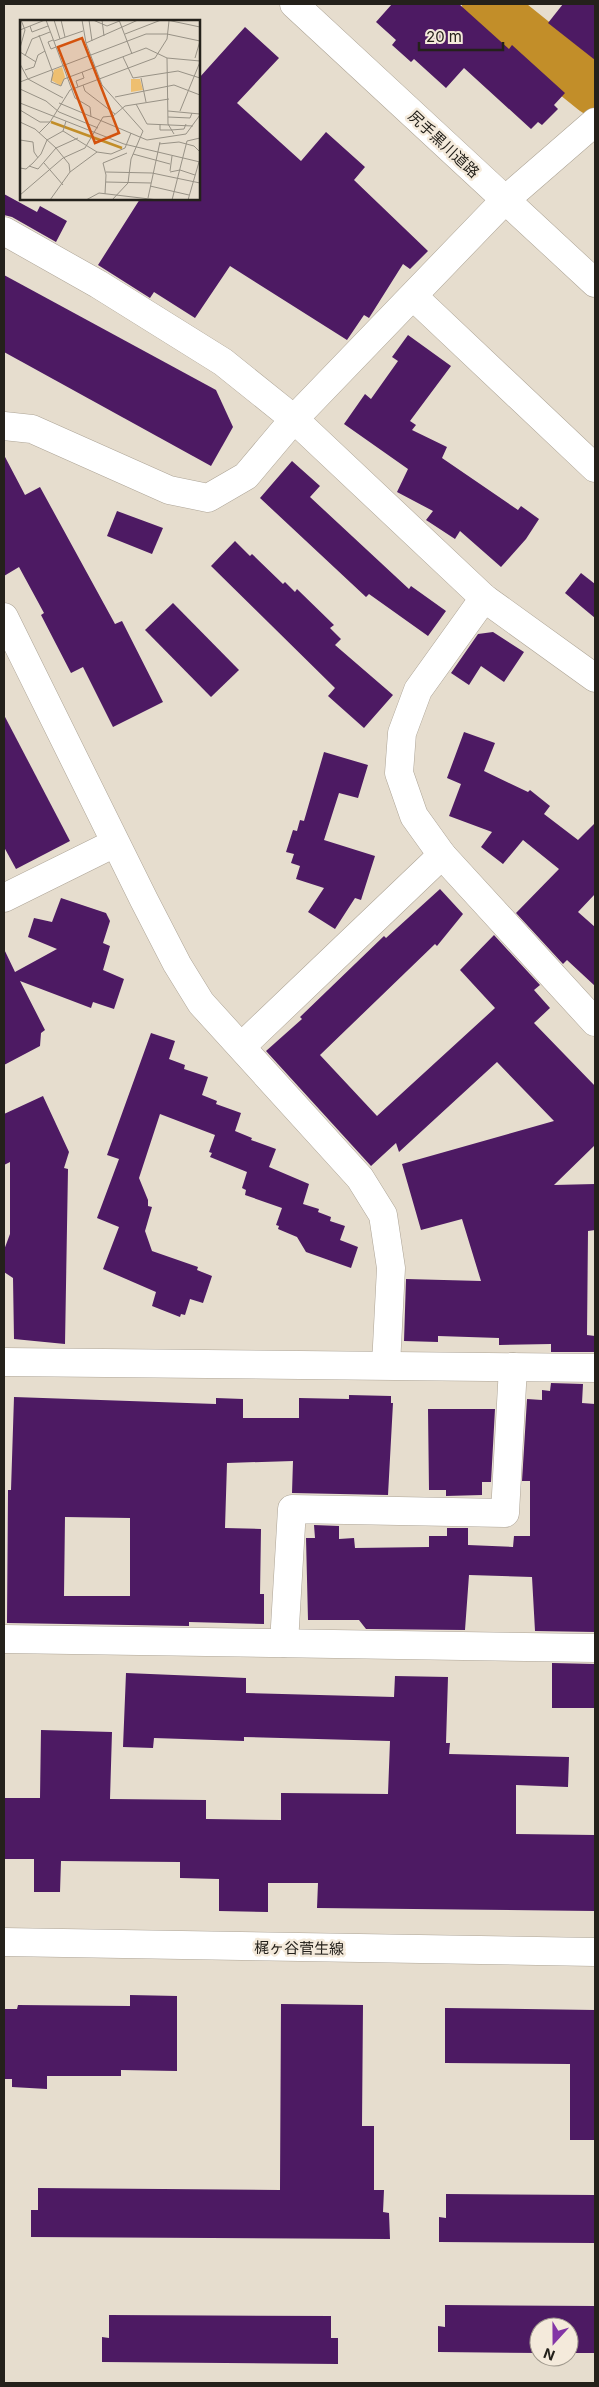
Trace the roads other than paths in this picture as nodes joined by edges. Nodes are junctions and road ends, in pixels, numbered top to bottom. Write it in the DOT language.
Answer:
graph roads {
  1 [pos="294,4"];
  2 [pos="595,122"];
  3 [pos="504,201"];
  4 [pos="4,231"];
  5 [pos="595,283"];
  6 [pos="414,297"];
  7 [pos="294,419"];
  8 [pos="4,426"];
  9 [pos="595,468"];
  10 [pos="484,598"];
  11 [pos="4,617"];
  12 [pos="595,678"];
  13 [pos="115,843"];
  14 [pos="442,855"];
  15 [pos="4,898"];
  16 [pos="595,1022"];
  17 [pos="242,1046"];
  18 [pos="4,1362"];
  19 [pos="386,1365"];
  20 [pos="513,1367"];
  21 [pos="595,1368"];
  22 [pos="4,1638"];
  23 [pos="284,1642"];
  24 [pos="595,1648"];
  25 [pos="4,1942"];
  26 [pos="595,1952"];
  1 -- 3 [label="street, 尻手黒川道路"];
  2 -- 3 [label="street"];
  3 -- 5 [label="street, 尻手黒川道路"];
  3 -- 6 [label="street"];
  4 -- 7 [label="street"];
  6 -- 7 [label="street"];
  6 -- 9 [label="street"];
  7 -- 8 [label="street"];
  7 -- 10 [label="street"];
  10 -- 12 [label="street"];
  10 -- 14 [label="street"];
  11 -- 13 [label="street"];
  13 -- 15 [label="street"];
  13 -- 17 [label="street"];
  14 -- 16 [label="street"];
  14 -- 17 [label="street"];
  17 -- 19 [label="street"];
  18 -- 19 [label="street"];
  19 -- 20 [label="street"];
  20 -- 21 [label="street"];
  20 -- 23 [label="street"];
  22 -- 23 [label="street"];
  23 -- 24 [label="street"];
  25 -- 26 [label="street, 梶ヶ谷菅生線"];
}
